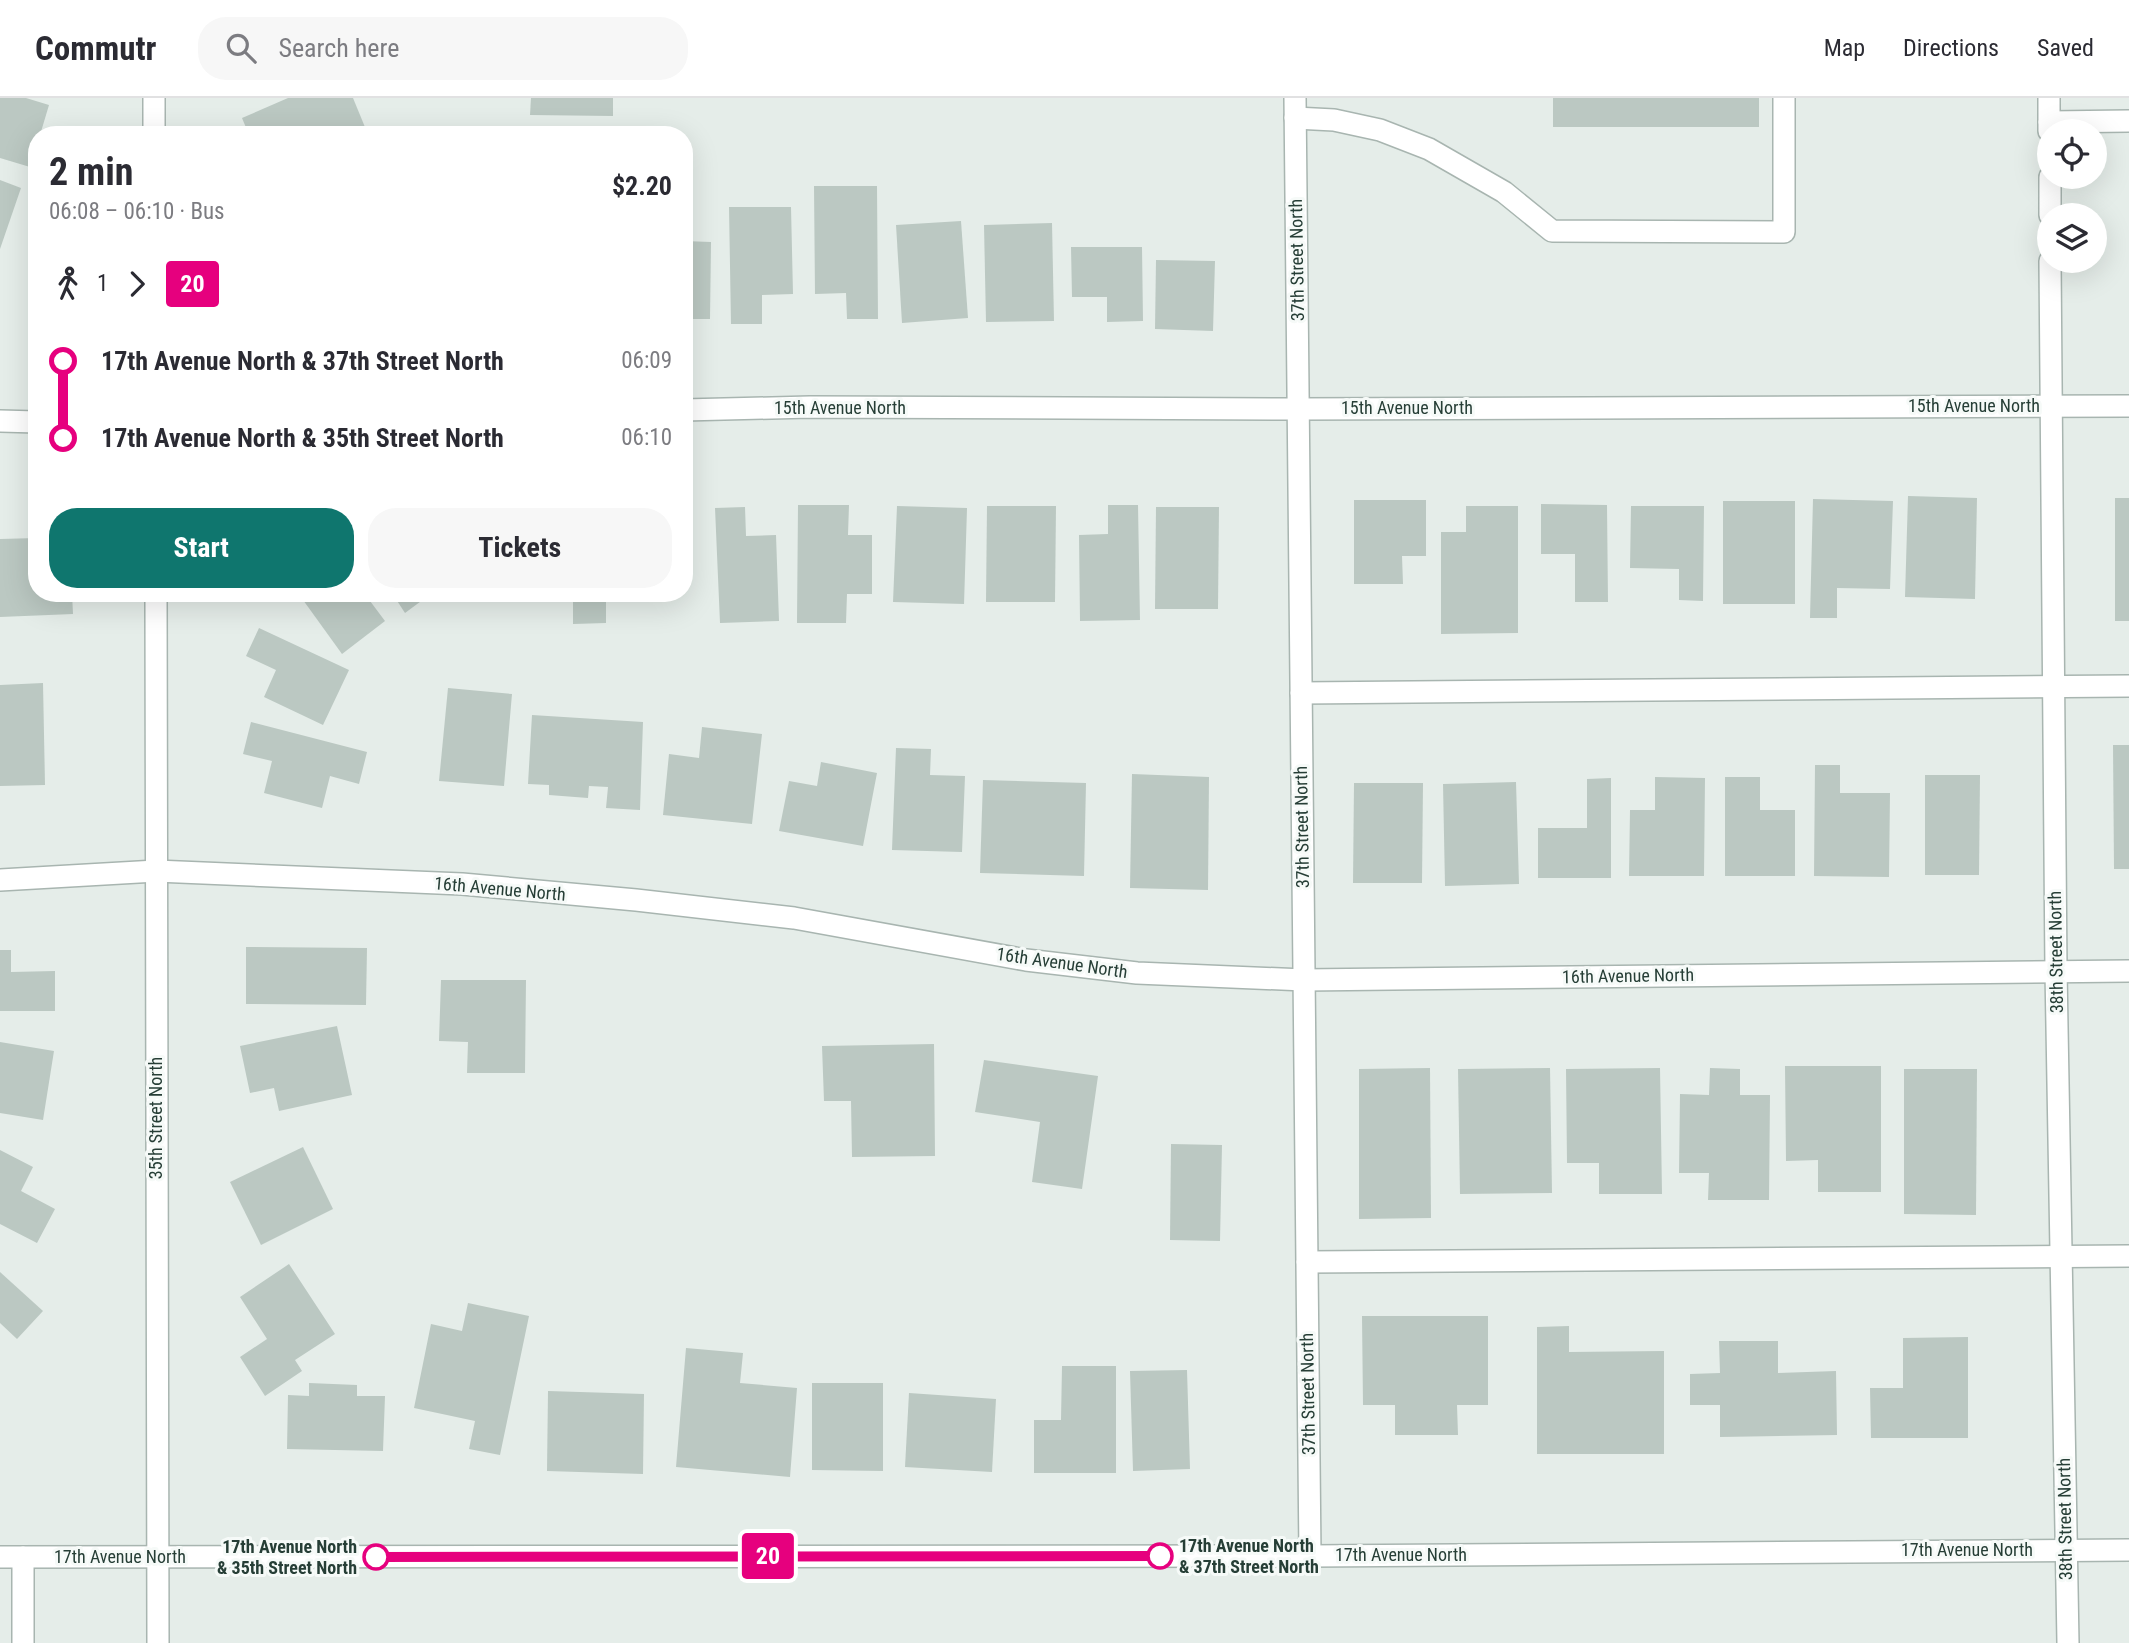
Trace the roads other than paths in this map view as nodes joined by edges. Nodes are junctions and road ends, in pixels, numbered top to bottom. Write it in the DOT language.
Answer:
graph roads {
  1 [pos="154,98"];
  2 [pos="1784,98"];
  3 [pos="2049,98"];
  4 [pos="1295,108"];
  5 [pos="2049,119"];
  6 [pos="2129,121"];
  7 [pos="2107,122"];
  8 [pos="154,126"];
  9 [pos="2050,273"];
  10 [pos="2050,406"];
  11 [pos="2129,406"];
  12 [pos="1298,408"];
  13 [pos="693,410"];
  14 [pos="0,421"];
  15 [pos="28,422"];
  16 [pos="156,602"];
  17 [pos="2129,686"];
  18 [pos="2053,687"];
  19 [pos="1301,694"];
  20 [pos="156,871"];
  21 [pos="0,880"];
  22 [pos="2056,971"];
  23 [pos="2129,971"];
  24 [pos="1304,980"];
  25 [pos="2061,1256"];
  26 [pos="2129,1256"];
  27 [pos="1307,1262"];
  28 [pos="2066,1550"];
  29 [pos="2129,1550"];
  30 [pos="1310,1556"];
  31 [pos="0,1557"];
  32 [pos="23,1557"];
  33 [pos="156,1557"];
  34 [pos="23,1643"];
  35 [pos="158,1643"];
  36 [pos="2068,1643"];
  1 -- 8 [label="street"];
  2 -- 4 [label="street"];
  3 -- 5 [label="street"];
  4 -- 12 [label="street, 37th Street North"];
  6 -- 7 [label="street"];
  9 -- 10 [label="street, 38th Street North"];
  10 -- 11 [label="street, 15th Avenue North"];
  10 -- 12 [label="street, 15th Avenue North"];
  10 -- 18 [label="street, 38th Street North"];
  12 -- 13 [label="street, 15th Avenue North"];
  12 -- 19 [label="street, 37th Street North"];
  14 -- 15 [label="street"];
  16 -- 20 [label="street, 35th Street North"];
  17 -- 18 [label="street"];
  18 -- 19 [label="street"];
  18 -- 22 [label="street, 38th Street North"];
  19 -- 24 [label="street, 37th Street North"];
  20 -- 21 [label="street, 16th Avenue North"];
  20 -- 24 [label="street, 16th Avenue North"];
  20 -- 33 [label="street, 35th Street North"];
  22 -- 23 [label="street, 16th Avenue North"];
  22 -- 24 [label="street, 16th Avenue North"];
  22 -- 25 [label="street, 38th Street North"];
  24 -- 27 [label="street, 37th Street North"];
  25 -- 26 [label="street"];
  25 -- 27 [label="street"];
  25 -- 28 [label="street, 38th Street North"];
  27 -- 30 [label="street, 37th Street North"];
  28 -- 29 [label="street, 17th Avenue North"];
  28 -- 30 [label="street, 17th Avenue North"];
  28 -- 36 [label="street, 38th Street North"];
  30 -- 33 [label="street, 17th Avenue North"];
  31 -- 32 [label="street, 17th Avenue North"];
  32 -- 33 [label="street, 17th Avenue North"];
  32 -- 34 [label="street"];
  33 -- 35 [label="street, 35th Street North"];
}
